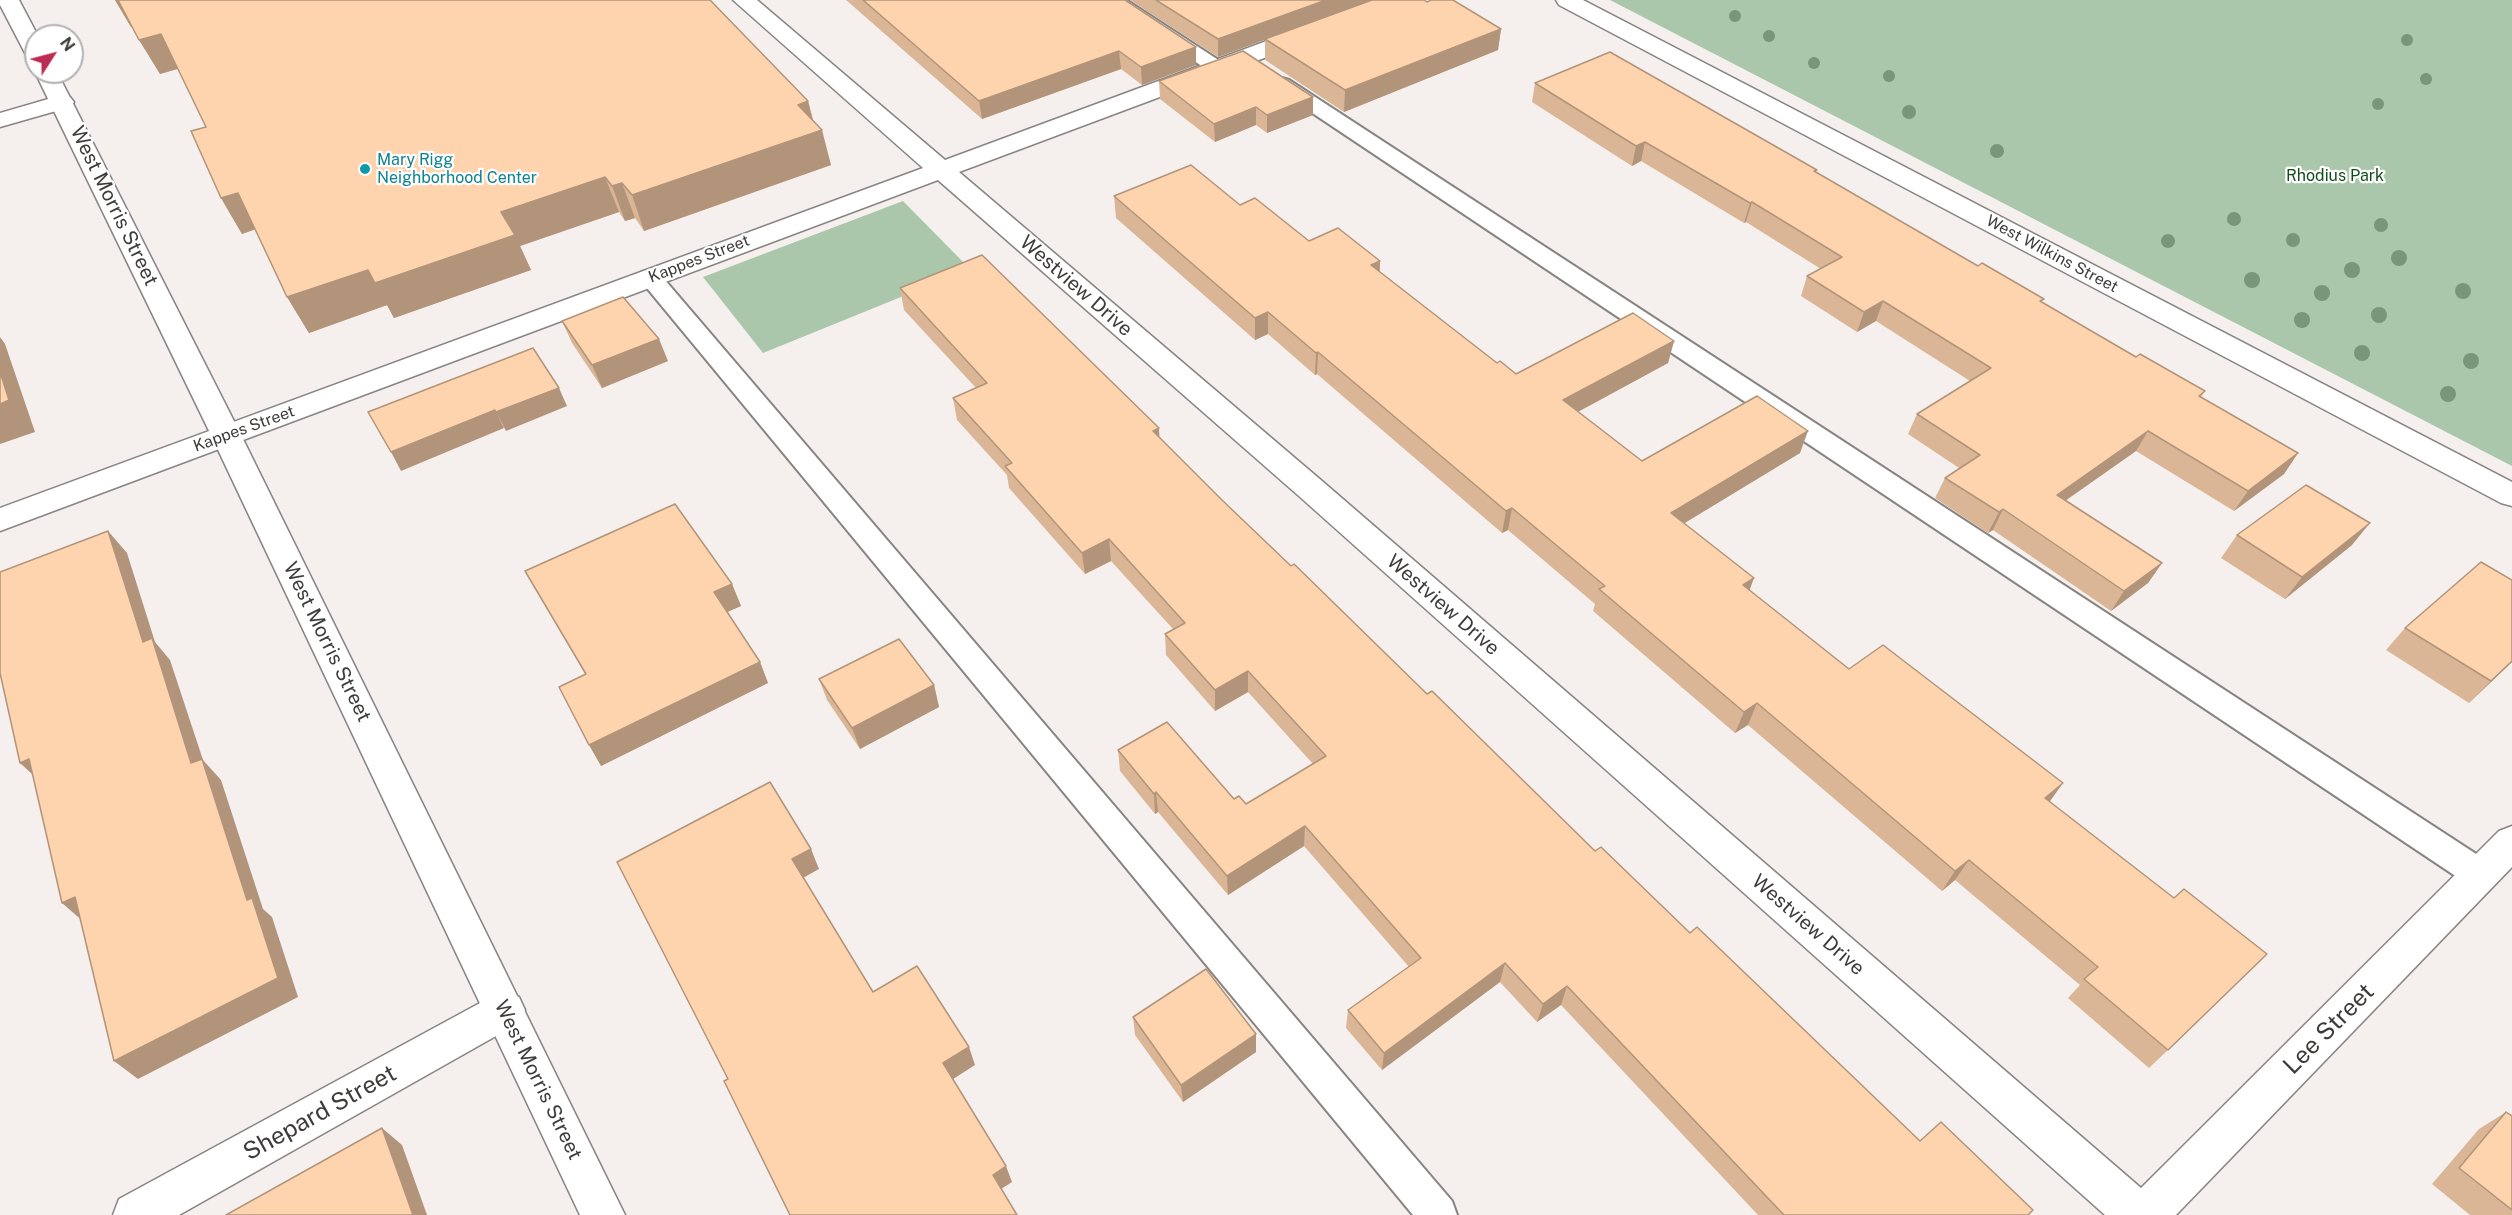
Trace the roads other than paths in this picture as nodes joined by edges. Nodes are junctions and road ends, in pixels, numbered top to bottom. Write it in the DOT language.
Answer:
graph roads {
  1 [pos="9,0"];
  2 [pos="744,0"];
  3 [pos="1113,0"];
  4 [pos="1567,0"];
  5 [pos="1332,25"];
  6 [pos="24,29"];
  7 [pos="1243,57"];
  8 [pos="1216,67"];
  9 [pos="52,84"];
  10 [pos="62,102"];
  11 [pos="0,120"];
  12 [pos="940,169"];
  13 [pos="650,277"];
  14 [pos="226,435"];
  15 [pos="2512,495"];
  16 [pos="0,520"];
  17 [pos="2512,842"];
  18 [pos="2481,875"];
  19 [pos="505,1010"];
  20 [pos="135,1215"];
  21 [pos="603,1215"];
  22 [pos="1438,1215"];
  23 [pos="2138,1215"];
  24 [pos="2145,1215"];
  1 -- 6 [label="street"];
  2 -- 12 [label="street, Westview Drive"];
  3 -- 8 [label="lane"];
  4 -- 15 [label="street, West Wilkins Street"];
  5 -- 7 [label="street, Kappes Street"];
  7 -- 8 [label="street, Kappes Street"];
  7 -- 18 [label="lane"];
  8 -- 12 [label="street, Kappes Street"];
  9 -- 10 [label="street, West Morris Street"];
  10 -- 11 [label="street"];
  10 -- 14 [label="street, West Morris Street"];
  12 -- 13 [label="street, Kappes Street"];
  12 -- 23 [label="street, Westview Drive"];
  13 -- 14 [label="street, Kappes Street"];
  13 -- 22 [label="lane"];
  14 -- 16 [label="street, Kappes Street"];
  14 -- 19 [label="street, West Morris Street"];
  17 -- 18 [label="street, Lee Street"];
  18 -- 24 [label="street, Lee Street"];
  19 -- 20 [label="street, Shepard Street"];
  19 -- 21 [label="street, West Morris Street"];
}
